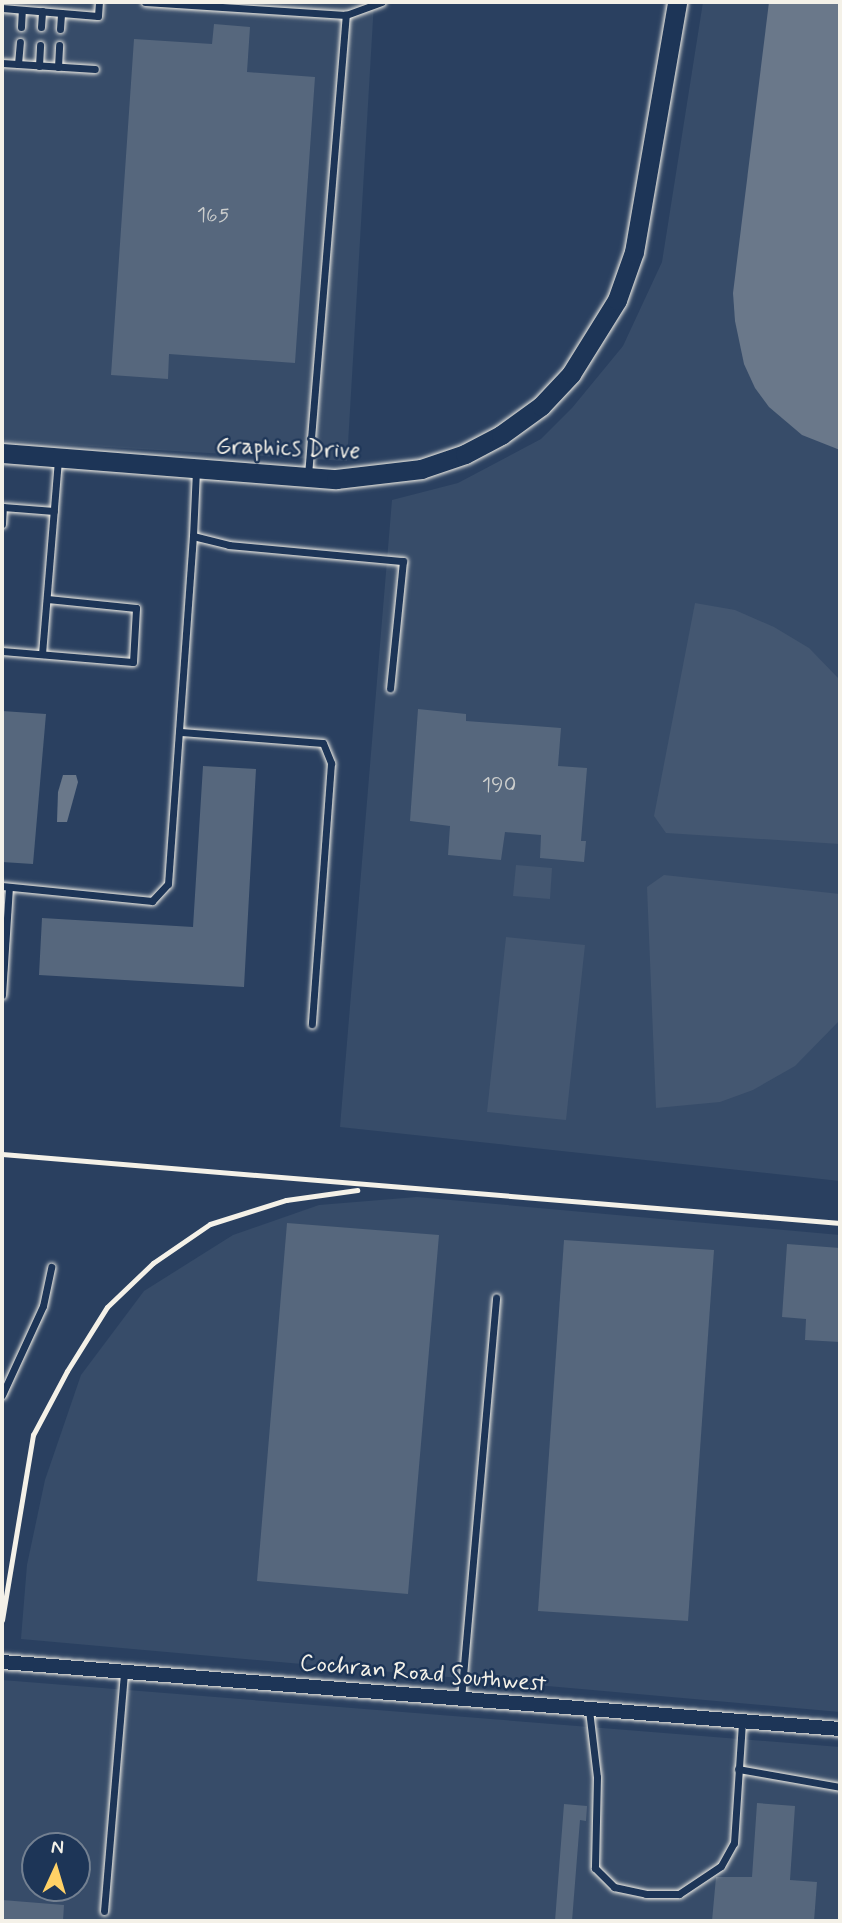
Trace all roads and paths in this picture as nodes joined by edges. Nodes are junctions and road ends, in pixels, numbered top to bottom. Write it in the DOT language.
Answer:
graph roads {
  1 [pos="99,2"];
  2 [pos="145,2"];
  3 [pos="382,2"];
  4 [pos="677,2"];
  5 [pos="2,8"];
  6 [pos="22,10"];
  7 [pos="42,11"];
  8 [pos="61,13"];
  9 [pos="346,15"];
  10 [pos="21,27"];
  11 [pos="41,27"];
  12 [pos="60,29"];
  13 [pos="20,42"];
  14 [pos="40,45"];
  15 [pos="59,45"];
  16 [pos="2,63"];
  17 [pos="18,64"];
  18 [pos="39,65"];
  19 [pos="58,67"];
  20 [pos="95,69"];
  21 [pos="2,453"];
  22 [pos="58,457"];
  23 [pos="196,470"];
  24 [pos="308,477"];
  25 [pos="54,511"];
  26 [pos="2,524"];
  27 [pos="193,536"];
  28 [pos="47,599"];
  29 [pos="2,651"];
  30 [pos="42,654"];
  31 [pos="390,688"];
  32 [pos="181,732"];
  33 [pos="5,887"];
  34 [pos="2,995"];
  35 [pos="312,1024"];
  36 [pos="51,1267"];
  37 [pos="496,1298"];
  38 [pos="2,1395"];
  39 [pos="2,1662"];
  40 [pos="124,1673"];
  41 [pos="461,1700"];
  42 [pos="589,1710"];
  43 [pos="742,1721"];
  44 [pos="840,1729"];
  45 [pos="738,1769"];
  46 [pos="840,1787"];
  47 [pos="104,1911"];
  1 -- 8 [label="lane"];
  2 -- 9 [label="lane"];
  3 -- 9 [label="lane"];
  4 -- 24 [label="street, Graphics Drive"];
  5 -- 6 [label="lane"];
  6 -- 7 [label="lane"];
  6 -- 10 [label="lane"];
  7 -- 8 [label="lane"];
  7 -- 11 [label="lane"];
  8 -- 12 [label="lane"];
  9 -- 24 [label="lane"];
  13 -- 17 [label="lane"];
  14 -- 18 [label="lane"];
  15 -- 19 [label="lane"];
  16 -- 17 [label="lane"];
  17 -- 18 [label="lane"];
  18 -- 19 [label="lane"];
  19 -- 20 [label="lane"];
  21 -- 22 [label="street, Graphics Drive"];
  22 -- 23 [label="street, Graphics Drive"];
  22 -- 25 [label="lane"];
  23 -- 24 [label="street, Graphics Drive"];
  23 -- 27 [label="lane"];
  25 -- 26 [label="lane"];
  25 -- 28 [label="lane"];
  27 -- 31 [label="lane"];
  27 -- 32 [label="lane"];
  28 -- 30 [label="lane"];
  28 -- 30 [label="lane"];
  29 -- 30 [label="lane"];
  32 -- 33 [label="lane"];
  32 -- 35 [label="lane"];
  33 -- 34 [label="lane"];
  36 -- 38 [label="lane"];
  37 -- 41 [label="lane"];
  39 -- 40 [label="street, Cochran Road Southwest"];
  40 -- 41 [label="street, Cochran Road Southwest"];
  40 -- 47 [label="lane"];
  41 -- 42 [label="street, Cochran Road Southwest"];
  42 -- 43 [label="street, Cochran Road Southwest"];
  42 -- 45 [label="lane"];
  43 -- 44 [label="street, Cochran Road Southwest"];
  43 -- 45 [label="lane"];
  45 -- 46 [label="lane"];
}
